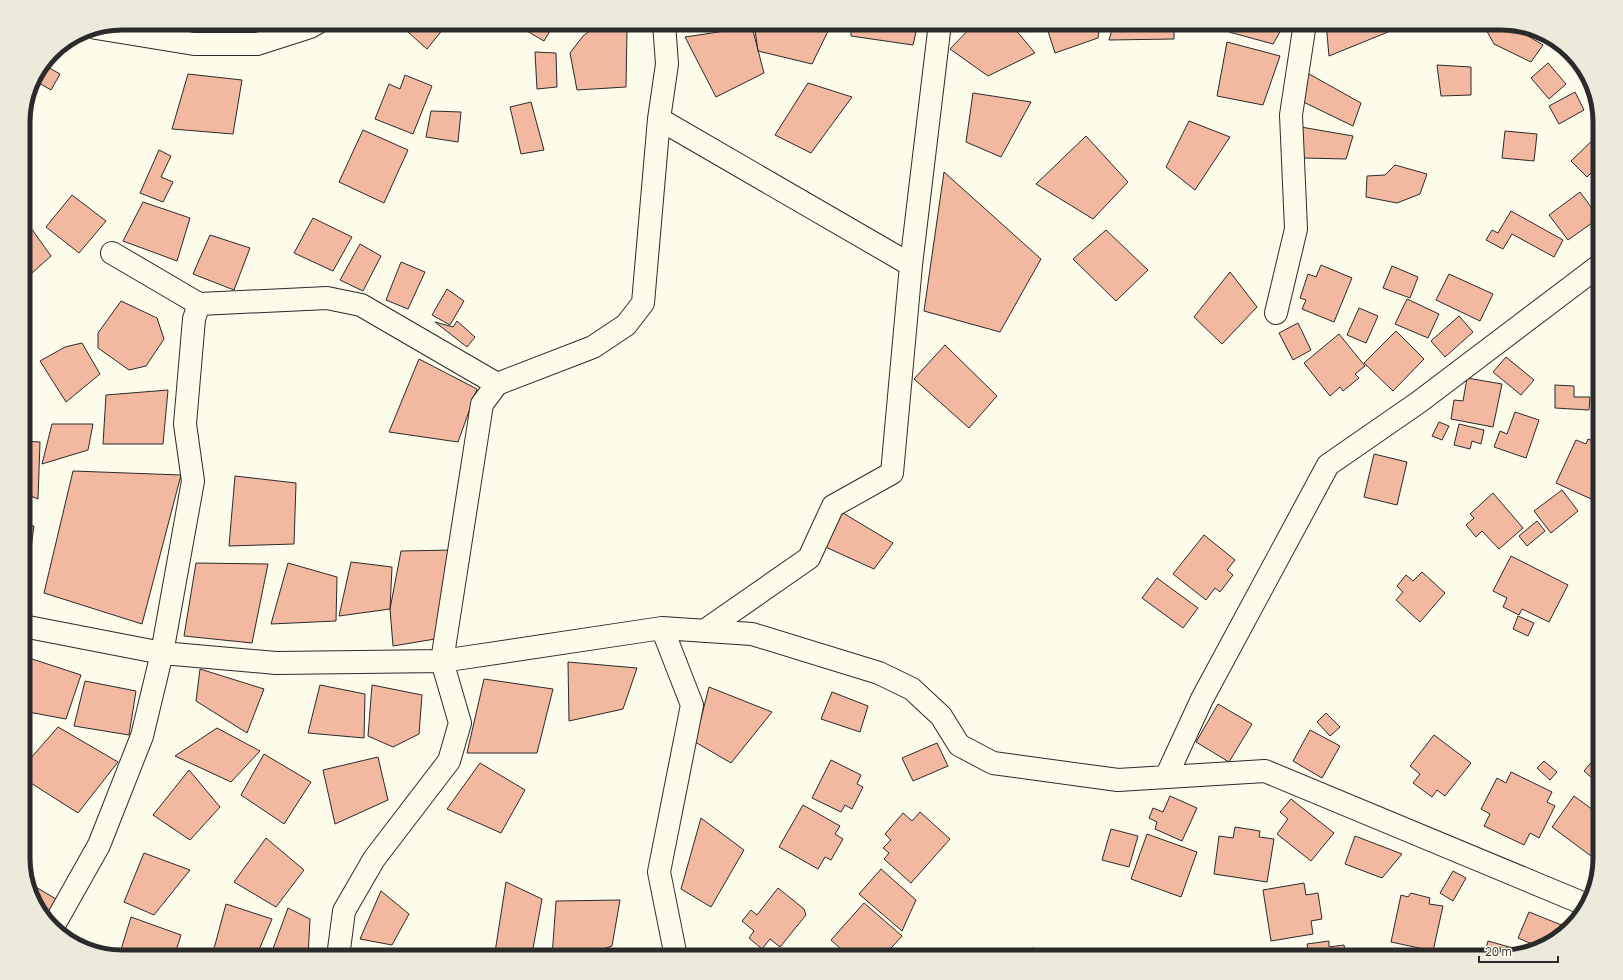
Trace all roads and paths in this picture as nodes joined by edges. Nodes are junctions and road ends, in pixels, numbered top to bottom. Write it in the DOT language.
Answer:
graph roads {
  1 [pos="301,30"];
  2 [pos="665,30"];
  3 [pos="939,30"];
  4 [pos="1303,30"];
  5 [pos="112,31"];
  6 [pos="659,119"];
  7 [pos="112,253"];
  8 [pos="911,265"];
  9 [pos="1593,270"];
  10 [pos="199,304"];
  11 [pos="1276,313"];
  12 [pos="497,384"];
  13 [pos="30,627"];
  14 [pos="662,628"];
  15 [pos="704,631"];
  16 [pos="162,653"];
  17 [pos="442,661"];
  18 [pos="1166,777"];
  19 [pos="1582,902"];
  20 [pos="56,922"];
  21 [pos="339,950"];
  22 [pos="675,950"];
  1 -- 5 [label="street"];
  2 -- 6 [label="street"];
  3 -- 8 [label="street"];
  4 -- 11 [label="street"];
  6 -- 8 [label="street"];
  6 -- 12 [label="street"];
  7 -- 10 [label="street"];
  8 -- 15 [label="street"];
  9 -- 18 [label="street"];
  10 -- 12 [label="street"];
  10 -- 16 [label="street"];
  12 -- 17 [label="street"];
  13 -- 16 [label="street"];
  14 -- 15 [label="street"];
  14 -- 17 [label="street"];
  14 -- 22 [label="street"];
  15 -- 18 [label="street"];
  16 -- 17 [label="street"];
  16 -- 20 [label="street"];
  17 -- 21 [label="street"];
  18 -- 19 [label="street"];
}
